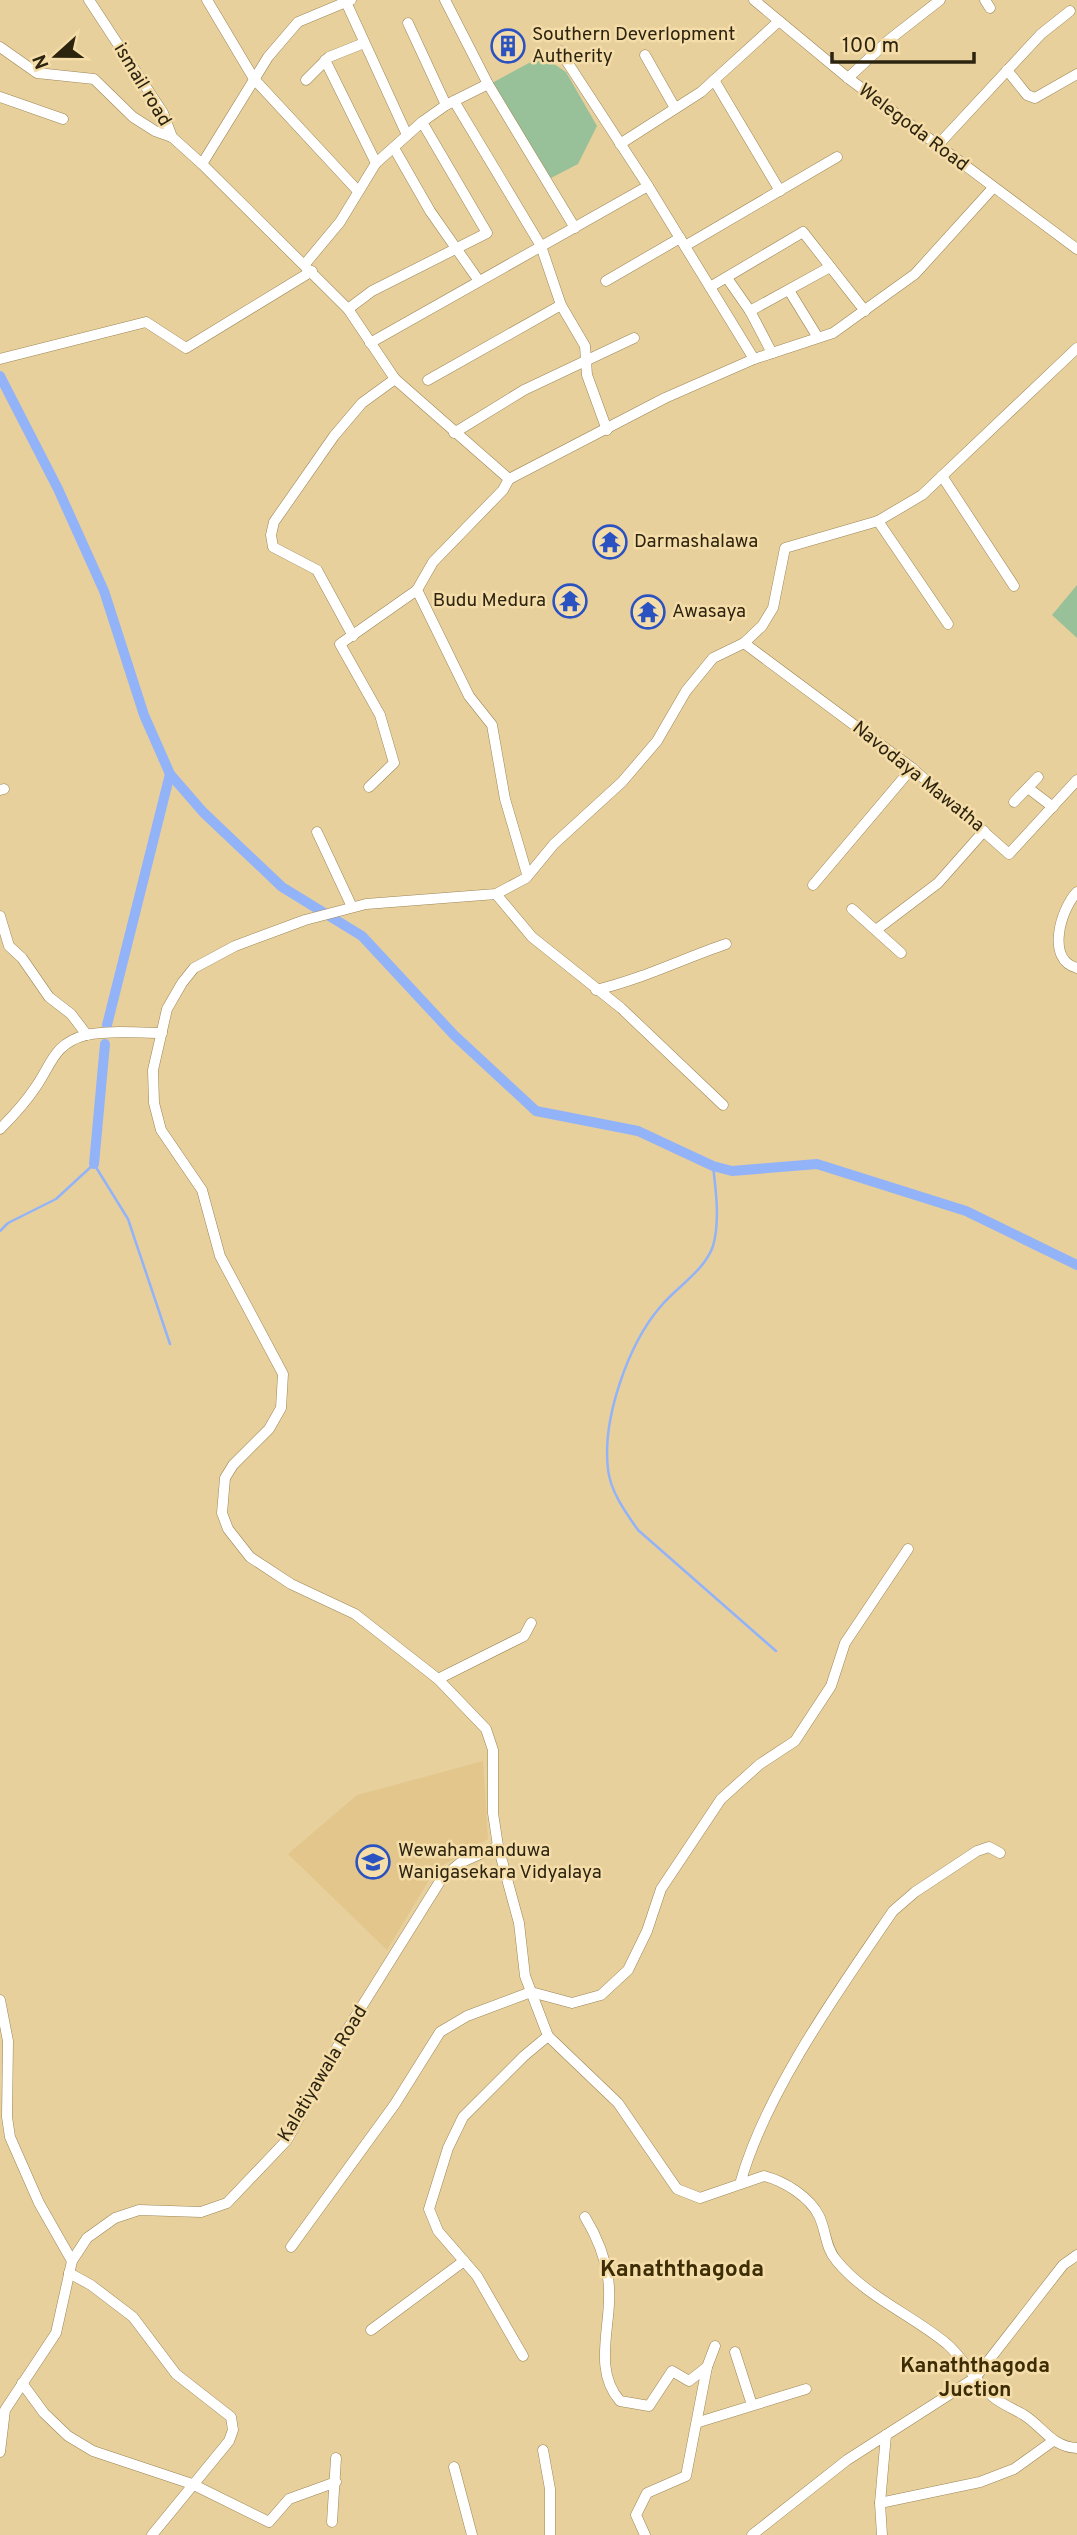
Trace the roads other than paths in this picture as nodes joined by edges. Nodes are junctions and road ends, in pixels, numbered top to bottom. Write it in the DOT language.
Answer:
graph roads {
  1 [pos="89,0"];
  2 [pos="207,0"];
  3 [pos="445,0"];
  4 [pos="754,0"];
  5 [pos="940,0"];
  6 [pos="349,1"];
  7 [pos="1070,11"];
  8 [pos="779,21"];
  9 [pos="408,23"];
  10 [pos="364,43"];
  11 [pos="0,47"];
  12 [pos="560,51"];
  13 [pos="645,55"];
  14 [pos="325,60"];
  15 [pos="1007,70"];
  16 [pos="1077,74"];
  17 [pos="848,78"];
  18 [pos="254,79"];
  19 [pos="306,80"];
  20 [pos="714,80"];
  21 [pos="488,84"];
  22 [pos="0,97"];
  23 [pos="450,103"];
  24 [pos="675,108"];
  25 [pos="63,119"];
  26 [pos="422,122"];
  27 [pos="407,135"];
  28 [pos="172,137"];
  29 [pos="620,144"];
  30 [pos="937,146"];
  31 [pos="394,148"];
  32 [pos="837,157"];
  33 [pos="376,163"];
  34 [pos="202,164"];
  35 [pos="649,186"];
  36 [pos="992,189"];
  37 [pos="357,190"];
  38 [pos="780,191"];
  39 [pos="575,228"];
  40 [pos="682,242"];
  41 [pos="541,246"];
  42 [pos="458,247"];
  43 [pos="1077,249"];
  44 [pos="309,267"];
  45 [pos="830,267"];
  46 [pos="727,278"];
  47 [pos="479,281"];
  48 [pos="606,281"];
  49 [pos="710,288"];
  50 [pos="790,292"];
  51 [pos="561,305"];
  52 [pos="348,309"];
  53 [pos="865,311"];
  54 [pos="750,312"];
  55 [pos="817,336"];
  56 [pos="634,338"];
  57 [pos="370,343"];
  58 [pos="1077,348"];
  59 [pos="772,352"];
  60 [pos="1,359"];
  61 [pos="754,359"];
  62 [pos="584,360"];
  63 [pos="396,379"];
  64 [pos="428,380"];
  65 [pos="607,430"];
  66 [pos="454,433"];
  67 [pos="942,477"];
  68 [pos="509,479"];
  69 [pos="878,521"];
  70 [pos="1014,586"];
  71 [pos="417,590"];
  72 [pos="948,624"];
  73 [pos="353,636"];
  74 [pos="744,643"];
  75 [pos="912,768"];
  76 [pos="1038,777"];
  77 [pos="1077,780"];
  78 [pos="369,787"];
  79 [pos="1028,788"];
  80 [pos="1014,802"];
  81 [pos="1053,807"];
  82 [pos="984,831"];
  83 [pos="317,832"];
  84 [pos="527,874"];
  85 [pos="813,885"];
  86 [pos="1077,892"];
  87 [pos="496,894"];
  88 [pos="352,907"];
  89 [pos="852,909"];
  90 [pos="0,916"];
  91 [pos="876,930"];
  92 [pos="726,944"];
  93 [pos="901,953"];
  94 [pos="1077,968"];
  95 [pos="596,990"];
  96 [pos="162,1032"];
  97 [pos="87,1035"];
  98 [pos="723,1105"];
  99 [pos="0,1129"];
  100 [pos="908,1549"];
  101 [pos="531,1623"];
  102 [pos="438,1679"];
  103 [pos="498,1846"];
  104 [pos="1000,1853"];
  105 [pos="531,1992"];
  106 [pos="0,2000"];
  107 [pos="548,2036"];
  108 [pos="4,2041"];
  109 [pos="740,2184"];
  110 [pos="585,2217"];
  111 [pos="290,2246"];
  112 [pos="1077,2255"];
  113 [pos="72,2261"];
  114 [pos="464,2261"];
  115 [pos="69,2273"];
  116 [pos="371,2330"];
  117 [pos="715,2346"];
  118 [pos="734,2352"];
  119 [pos="523,2356"];
  120 [pos="707,2367"];
  121 [pos="975,2378"];
  122 [pos="22,2383"];
  123 [pos="806,2389"];
  124 [pos="752,2405"];
  125 [pos="699,2422"];
  126 [pos="886,2435"];
  127 [pos="1053,2441"];
  128 [pos="1077,2448"];
  129 [pos="543,2450"];
  130 [pos="0,2452"];
  131 [pos="336,2458"];
  132 [pos="454,2467"];
  133 [pos="336,2482"];
  134 [pos="192,2484"];
  135 [pos="880,2503"];
  136 [pos="331,2522"];
  137 [pos="152,2535"];
  138 [pos="471,2535"];
  139 [pos="550,2535"];
  140 [pos="645,2535"];
  141 [pos="752,2535"];
  142 [pos="883,2535"];
  1 -- 28 [label="street, ismail road"];
  2 -- 18 [label="street"];
  3 -- 21 [label="street"];
  4 -- 8 [label="street, Welegoda Road"];
  5 -- 17 [label="street"];
  6 -- 10 [label="street"];
  6 -- 18 [label="street"];
  7 -- 15 [label="street"];
  8 -- 17 [label="street, Welegoda Road"];
  8 -- 20 [label="street"];
  9 -- 23 [label="street"];
  10 -- 14 [label="street"];
  10 -- 27 [label="street"];
  11 -- 28 [label="street"];
  12 -- 29 [label="street"];
  13 -- 24 [label="street"];
  14 -- 19 [label="street"];
  14 -- 33 [label="street"];
  15 -- 16 [label="street"];
  15 -- 30 [label="street"];
  17 -- 30 [label="street, Welegoda Road"];
  18 -- 34 [label="street"];
  18 -- 37 [label="street"];
  20 -- 24 [label="street"];
  20 -- 38 [label="street"];
  21 -- 23 [label="street"];
  21 -- 39 [label="street"];
  22 -- 25 [label="street"];
  23 -- 26 [label="street"];
  23 -- 41 [label="street"];
  24 -- 29 [label="street"];
  26 -- 27 [label="street"];
  26 -- 42 [label="street"];
  27 -- 31 [label="street"];
  28 -- 34 [label="street, ismail road"];
  29 -- 35 [label="street"];
  30 -- 36 [label="street, Welegoda Road"];
  31 -- 33 [label="street"];
  31 -- 42 [label="street"];
  32 -- 38 [label="street"];
  33 -- 37 [label="street"];
  34 -- 44 [label="street, ismail road"];
  35 -- 39 [label="street"];
  35 -- 40 [label="street"];
  36 -- 43 [label="street, Welegoda Road"];
  36 -- 53 [label="street"];
  37 -- 44 [label="street"];
  38 -- 40 [label="street"];
  39 -- 41 [label="street"];
  40 -- 48 [label="street"];
  40 -- 49 [label="street"];
  41 -- 47 [label="street"];
  41 -- 51 [label="street"];
  42 -- 47 [label="street"];
  42 -- 52 [label="street"];
  44 -- 52 [label="street, ismail road"];
  44 -- 60 [label="street"];
  45 -- 46 [label="street"];
  45 -- 50 [label="street"];
  45 -- 53 [label="street"];
  46 -- 49 [label="street"];
  46 -- 54 [label="street"];
  47 -- 57 [label="street"];
  49 -- 61 [label="street"];
  50 -- 54 [label="street"];
  50 -- 55 [label="street"];
  51 -- 62 [label="street"];
  51 -- 64 [label="street"];
  52 -- 57 [label="street, ismail road"];
  53 -- 55 [label="street"];
  54 -- 59 [label="street"];
  55 -- 59 [label="street"];
  56 -- 62 [label="street"];
  57 -- 63 [label="street, ismail road"];
  58 -- 67 [label="street"];
  59 -- 61 [label="street"];
  61 -- 65 [label="street"];
  62 -- 65 [label="street"];
  62 -- 66 [label="street"];
  63 -- 66 [label="street, ismail road"];
  63 -- 73 [label="street"];
  65 -- 68 [label="street"];
  66 -- 68 [label="street, ismail road"];
  67 -- 69 [label="street"];
  67 -- 70 [label="street"];
  68 -- 71 [label="street"];
  69 -- 72 [label="street"];
  69 -- 74 [label="street"];
  71 -- 73 [label="street"];
  71 -- 84 [label="street"];
  73 -- 78 [label="street"];
  74 -- 75 [label="street, Navodaya Mawatha"];
  74 -- 84 [label="street"];
  75 -- 82 [label="street, Navodaya Mawatha"];
  75 -- 85 [label="street"];
  76 -- 79 [label="street"];
  77 -- 81 [label="street, Navodaya Mawatha"];
  79 -- 80 [label="street"];
  79 -- 81 [label="street"];
  81 -- 82 [label="street, Navodaya Mawatha"];
  82 -- 91 [label="street"];
  83 -- 88 [label="street"];
  84 -- 87 [label="street"];
  86 -- 94 [label="street"];
  87 -- 88 [label="street"];
  87 -- 95 [label="street"];
  88 -- 96 [label="street"];
  89 -- 91 [label="street"];
  90 -- 97 [label="street"];
  91 -- 93 [label="street"];
  92 -- 95 [label="street"];
  95 -- 98 [label="street"];
  96 -- 97 [label="street"];
  96 -- 102 [label="street"];
  97 -- 99 [label="street"];
  100 -- 105 [label="street"];
  101 -- 102 [label="street"];
  102 -- 103 [label="street"];
  103 -- 105 [label="street"];
  103 -- 113 [label="street, Kalatiyawala Road"];
  104 -- 109 [label="street"];
  105 -- 107 [label="street"];
  105 -- 111 [label="street"];
  106 -- 108 [label="street"];
  107 -- 109 [label="street"];
  107 -- 114 [label="street"];
  108 -- 113 [label="street"];
  109 -- 121 [label="street"];
  110 -- 120 [label="street"];
  112 -- 121 [label="street"];
  113 -- 115 [label="street, Kalatiyawala Road"];
  114 -- 116 [label="street"];
  114 -- 119 [label="street"];
  115 -- 122 [label="street, Kalatiyawala Road"];
  115 -- 134 [label="street"];
  117 -- 120 [label="street"];
  118 -- 124 [label="street"];
  120 -- 125 [label="street"];
  121 -- 126 [label="street"];
  121 -- 127 [label="street"];
  122 -- 130 [label="street, Kalatiyawala Road"];
  122 -- 134 [label="street"];
  123 -- 124 [label="street"];
  124 -- 125 [label="street"];
  125 -- 140 [label="street"];
  126 -- 135 [label="street"];
  126 -- 141 [label="street"];
  127 -- 128 [label="street"];
  127 -- 135 [label="street"];
  129 -- 139 [label="street"];
  131 -- 133 [label="street"];
  132 -- 138 [label="street"];
  133 -- 134 [label="street"];
  133 -- 136 [label="street"];
  134 -- 137 [label="street"];
  135 -- 142 [label="street"];
}
